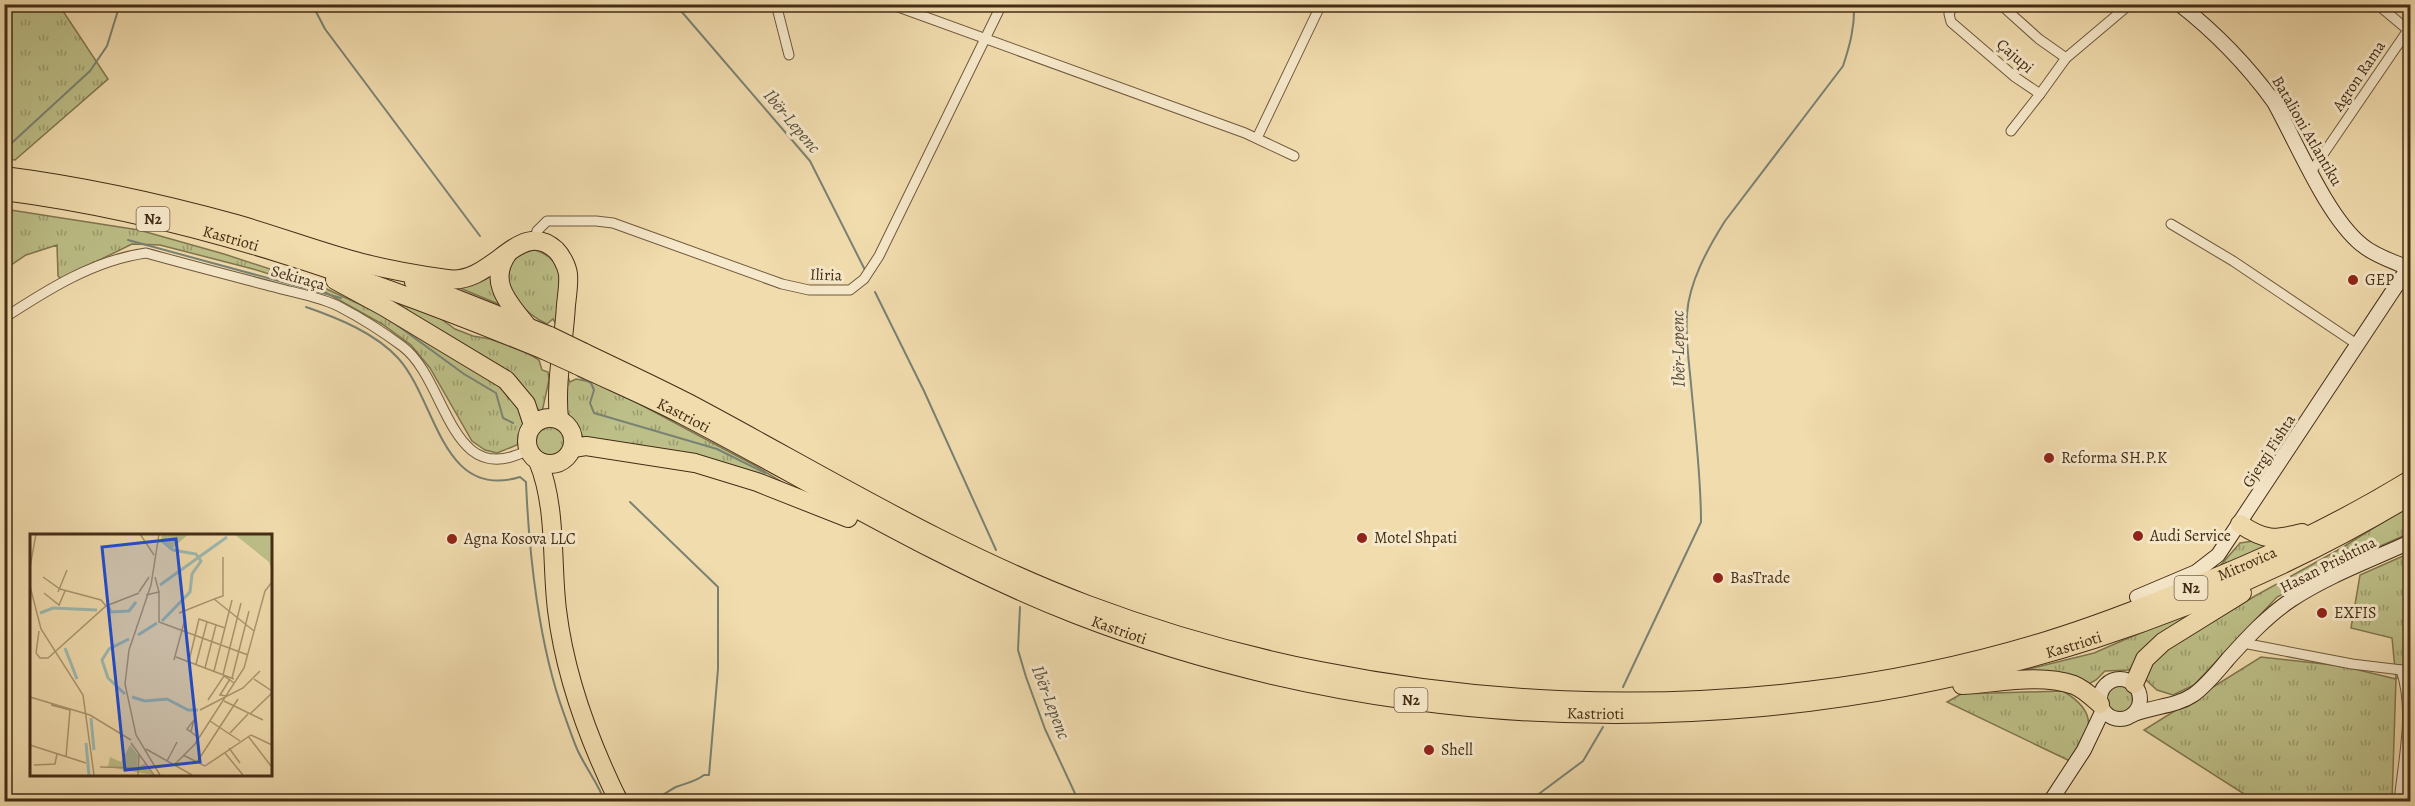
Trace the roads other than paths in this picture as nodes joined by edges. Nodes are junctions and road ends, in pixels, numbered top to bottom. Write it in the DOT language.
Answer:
graph roads {
  1 [pos="776,4"];
  2 [pos="890,4"];
  3 [pos="1002,4"];
  4 [pos="1321,4"];
  5 [pos="1954,4"];
  6 [pos="2000,4"];
  7 [pos="2130,4"];
  8 [pos="2179,4"];
  9 [pos="2377,4"];
  10 [pos="2409,28"];
  11 [pos="985,38"];
  12 [pos="789,55"];
  13 [pos="2066,58"];
  14 [pos="2040,94"];
  15 [pos="2012,131"];
  16 [pos="1257,138"];
  17 [pos="1294,156"];
  18 [pos="2311,172"];
  19 [pos="4,176"];
  20 [pos="4,191"];
  21 [pos="2171,224"];
  22 [pos="534,241"];
  23 [pos="513,247"];
  24 [pos="299,260"];
  25 [pos="362,263"];
  26 [pos="2409,266"];
  27 [pos="4,318"];
  28 [pos="528,327"];
  29 [pos="547,343"];
  30 [pos="2358,345"];
  31 [pos="580,358"];
  32 [pos="545,421"];
  33 [pos="573,448"];
  34 [pos="533,455"];
  35 [pos="560,462"];
  36 [pos="2410,480"];
  37 [pos="2410,496"];
  38 [pos="551,519"];
  39 [pos="2240,524"];
  40 [pos="2333,525"];
  41 [pos="2410,542"];
  42 [pos="939,554"];
  43 [pos="2291,560"];
  44 [pos="2137,597"];
  45 [pos="2044,642"];
  46 [pos="2243,642"];
  47 [pos="2406,671"];
  48 [pos="2137,689"];
  49 [pos="1888,691"];
  50 [pos="2188,698"];
  51 [pos="2101,707"];
  52 [pos="2132,714"];
  53 [pos="2116,719"];
  54 [pos="2084,750"];
  55 [pos="619,801"];
  56 [pos="2050,801"];
  57 [pos="2399,801"];
  1 -- 12 [label="street"];
  2 -- 11 [label="street"];
  3 -- 11 [label="street, Iliria"];
  4 -- 16 [label="street"];
  5 -- 14 [label="street, Çajupi"];
  6 -- 13 [label="street, Çajupi"];
  7 -- 13 [label="street, Çajupi"];
  8 -- 18 [label="main road, Batalioni Atlantiku"];
  9 -- 10 [label="street"];
  10 -- 18 [label="street, Agron Rama"];
  11 -- 16 [label="street"];
  11 -- 22 [label="street, Iliria"];
  13 -- 14 [label="street, Çajupi"];
  14 -- 15 [label="street"];
  16 -- 17 [label="street"];
  18 -- 26 [label="main road, Batalioni Atlantiku"];
  19 -- 25 [label="highway, N2"];
  20 -- 24 [label="highway, Kastrioti / N2"];
  21 -- 30 [label="street"];
  22 -- 23 [label="highway"];
  22 -- 32 [label="highway"];
  23 -- 25 [label="highway"];
  23 -- 28 [label="highway"];
  24 -- 29 [label="highway, Kastrioti / N2"];
  24 -- 32 [label="highway"];
  25 -- 28 [label="highway, Kastrioti / N2"];
  26 -- 30 [label="main road, Gjergj Fishta"];
  27 -- 34 [label="street, Sekiraça"];
  28 -- 29 [label="highway, Kastrioti / N2"];
  29 -- 31 [label="highway, Kastrioti / N2, bridge"];
  30 -- 39 [label="main road, Gjergj Fishta"];
  31 -- 42 [label="highway, Kastrioti / N2"];
  31 -- 45 [label="highway, Kastrioti / N2"];
  32 -- 33 [label="highway"];
  32 -- 34 [label="highway"];
  33 -- 35 [label="highway"];
  33 -- 42 [label="highway"];
  34 -- 35 [label="highway"];
  34 -- 38 [label="highway"];
  35 -- 38 [label="highway"];
  36 -- 40 [label="highway, Mitrovica / N2"];
  37 -- 43 [label="highway, Mitrovica / N2"];
  38 -- 55 [label="highway"];
  39 -- 40 [label="highway"];
  39 -- 44 [label="main road, Gjergj Fishta"];
  40 -- 45 [label="highway, Mitrovica / N2"];
  41 -- 46 [label="main road, Hasan Prishtina"];
  42 -- 49 [label="highway, Kastrioti / N2"];
  43 -- 48 [label="highway"];
  43 -- 49 [label="highway, Kastrioti / N2"];
  44 -- 45 [label="highway"];
  46 -- 47 [label="street"];
  46 -- 50 [label="main road, Hasan Prishtina"];
  47 -- 57 [label="street"];
  48 -- 50 [label="main road"];
  48 -- 51 [label="main road"];
  48 -- 52 [label="main road"];
  49 -- 51 [label="highway"];
  50 -- 52 [label="main road, Hasan Prishtina"];
  51 -- 53 [label="main road"];
  51 -- 54 [label="main road"];
  52 -- 53 [label="main road"];
  53 -- 54 [label="main road"];
  54 -- 56 [label="main road"];
}
